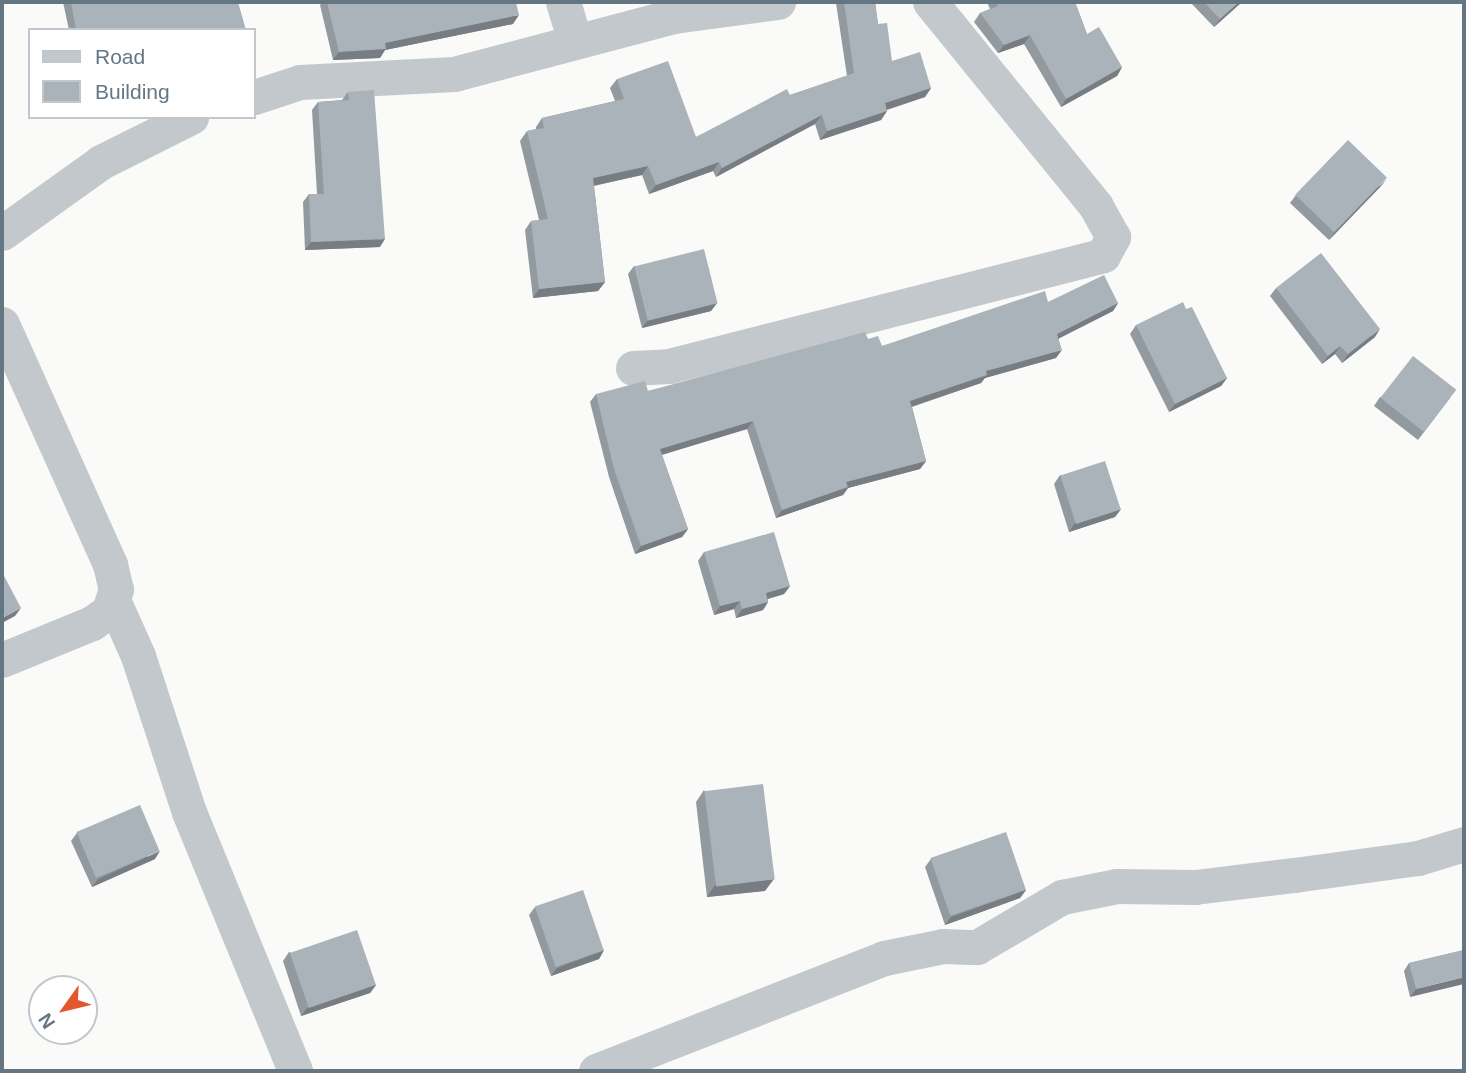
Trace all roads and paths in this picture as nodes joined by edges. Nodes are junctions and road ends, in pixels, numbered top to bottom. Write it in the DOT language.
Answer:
graph roads {
  1 [pos="563,2"];
  2 [pos="778,2"];
  3 [pos="930,2"];
  4 [pos="574,39"];
  5 [pos="256,96"];
  6 [pos="187,119"];
  7 [pos="2,233"];
  8 [pos="2,324"];
  9 [pos="633,368"];
  10 [pos="114,602"];
  11 [pos="2,660"];
  12 [pos="1464,844"];
  13 [pos="295,1071"];
  14 [pos="596,1071"];
  1 -- 4 [label="street"];
  2 -- 4 [label="street"];
  3 -- 9 [label="street"];
  4 -- 5 [label="street"];
  6 -- 7 [label="street"];
  8 -- 10 [label="street"];
  10 -- 11 [label="street"];
  10 -- 13 [label="street"];
  12 -- 14 [label="street"];
}
